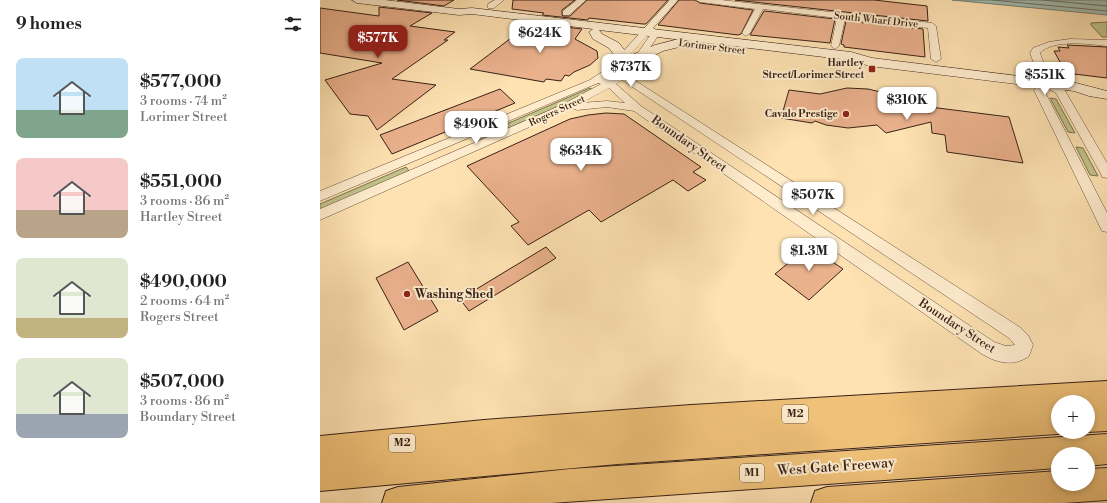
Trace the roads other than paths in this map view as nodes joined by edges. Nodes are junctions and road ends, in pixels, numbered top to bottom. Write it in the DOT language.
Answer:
graph roads {
  1 [pos="357,0"];
  2 [pos="500,0"];
  3 [pos="582,0"];
  4 [pos="674,0"];
  5 [pos="700,0"];
  6 [pos="491,6"];
  7 [pos="760,7"];
  8 [pos="459,12"];
  9 [pos="566,13"];
  10 [pos="842,16"];
  11 [pos="594,32"];
  12 [pos="746,33"];
  13 [pos="648,34"];
  14 [pos="680,42"];
  15 [pos="1107,43"];
  16 [pos="835,46"];
  17 [pos="624,57"];
  18 [pos="639,57"];
  19 [pos="936,59"];
  20 [pos="870,62"];
  21 [pos="613,78"];
  22 [pos="1046,83"];
  23 [pos="1076,87"];
  24 [pos="1107,87"];
  25 [pos="1107,95"];
  26 [pos="564,108"];
  27 [pos="637,108"];
  28 [pos="1062,138"];
  29 [pos="1088,141"];
  30 [pos="431,150"];
  31 [pos="440,163"];
  32 [pos="1107,174"];
  33 [pos="320,196"];
  34 [pos="1101,202"];
  35 [pos="320,215"];
  36 [pos="1107,226"];
  37 [pos="1107,395"];
  38 [pos="1107,416"];
  39 [pos="1095,417"];
  40 [pos="1051,419"];
  41 [pos="1107,449"];
  42 [pos="320,451"];
  43 [pos="320,475"];
  44 [pos="1107,484"];
  45 [pos="398,503"];
  46 [pos="827,503"];
  1 -- 8 [label="main road, Lorimer Street"];
  2 -- 6 [label="street"];
  3 -- 9 [label="street"];
  4 -- 13 [label="street"];
  5 -- 7 [label="street, South Wharf Drive"];
  7 -- 10 [label="street, South Wharf Drive"];
  7 -- 12 [label="street"];
  8 -- 11 [label="main road, Lorimer Street"];
  8 -- 13 [label="main road, Lorimer Street"];
  10 -- 16 [label="street"];
  10 -- 19 [label="street, South Wharf Drive"];
  11 -- 13 [label="main road, Lorimer Street"];
  11 -- 17 [label="main road"];
  13 -- 14 [label="main road, Lorimer Street"];
  13 -- 17 [label="street, Rogers Street"];
  13 -- 18 [label="street, Rogers Street"];
  13 -- 20 [label="main road, Lorimer Street"];
  14 -- 18 [label="main road"];
  14 -- 20 [label="main road, Lorimer Street"];
  15 -- 22 [label="street"];
  17 -- 21 [label="street, Rogers Street"];
  18 -- 21 [label="street, Rogers Street"];
  20 -- 22 [label="main road, Lorimer Street"];
  21 -- 26 [label="street, Rogers Street"];
  21 -- 27 [label="street, Boundary Street"];
  21 -- 27 [label="street, Boundary Street"];
  21 -- 30 [label="street, Rogers Street"];
  22 -- 23 [label="main road, Lorimer Street"];
  22 -- 28 [label="street"];
  22 -- 29 [label="street"];
  23 -- 24 [label="main road, Lorimer Street"];
  23 -- 25 [label="main road, Lorimer Street"];
  26 -- 27 [label="street"];
  26 -- 31 [label="street, Rogers Street"];
  28 -- 29 [label="street"];
  28 -- 34 [label="street"];
  29 -- 32 [label="street"];
  30 -- 31 [label="street"];
  30 -- 33 [label="street, Rogers Street"];
  31 -- 35 [label="street, Rogers Street"];
  34 -- 36 [label="street"];
  37 -- 42 [label="highway, M2"];
  38 -- 39 [label="highway"];
  40 -- 43 [label="highway"];
  41 -- 45 [label="highway, West Gate Freeway / M1"];
  44 -- 46 [label="highway"];
}
